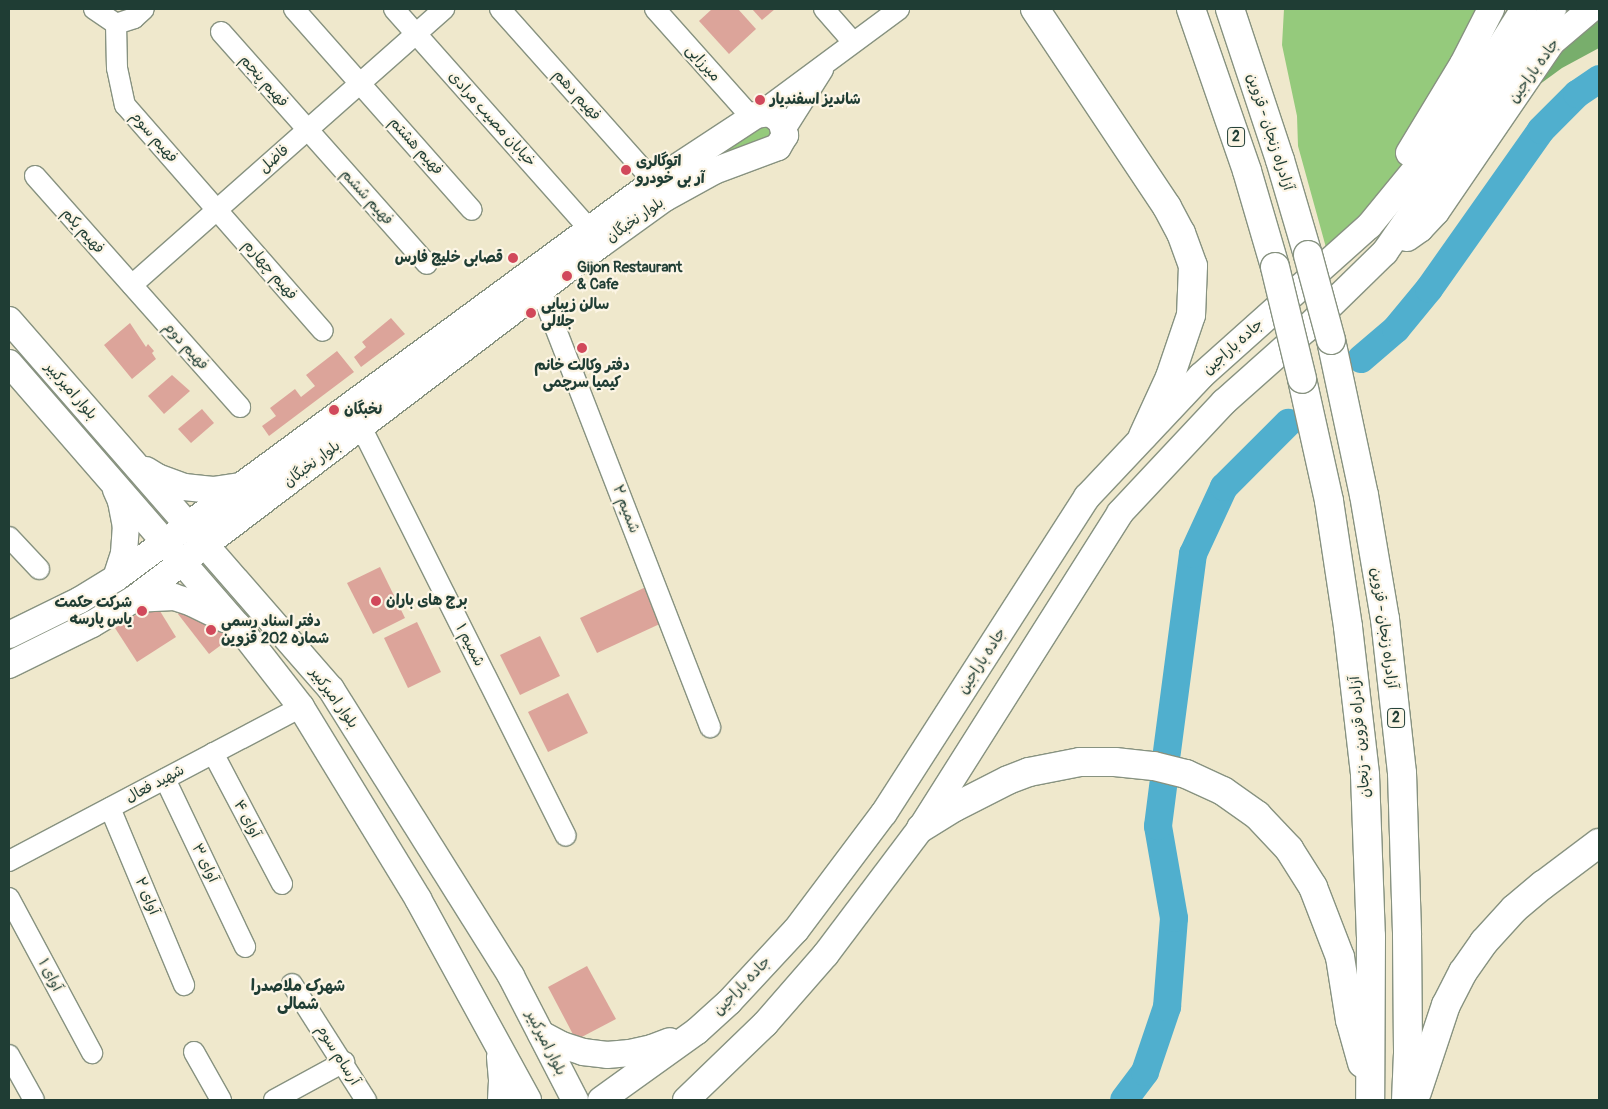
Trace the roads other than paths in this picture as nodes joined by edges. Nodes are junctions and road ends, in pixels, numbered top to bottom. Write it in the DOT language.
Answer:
graph roads {
  1 [pos="94,9"];
  2 [pos="144,9"];
  3 [pos="294,9"];
  4 [pos="394,9"];
  5 [pos="444,9"];
  6 [pos="500,9"];
  7 [pos="655,9"];
  8 [pos="824,9"];
  9 [pos="899,9"];
  10 [pos="1035,9"];
  11 [pos="1191,9"];
  12 [pos="1230,9"];
  13 [pos="1491,9"];
  14 [pos="1524,9"];
  15 [pos="1553,9"];
  16 [pos="1591,9"];
  17 [pos="116,24"];
  18 [pos="221,32"];
  19 [pos="416,34"];
  20 [pos="853,42"];
  21 [pos="833,56"];
  22 [pos="360,83"];
  23 [pos="754,117"];
  24 [pos="308,130"];
  25 [pos="785,130"];
  26 [pos="35,176"];
  27 [pos="654,182"];
  28 [pos="217,209"];
  29 [pos="472,210"];
  30 [pos="1368,226"];
  31 [pos="596,236"];
  32 [pos="1386,252"];
  33 [pos="427,264"];
  34 [pos="132,285"];
  35 [pos="541,291"];
  36 [pos="9,320"];
  37 [pos="324,331"];
  38 [pos="9,363"];
  39 [pos="240,407"];
  40 [pos="361,427"];
  41 [pos="1143,436"];
  42 [pos="136,465"];
  43 [pos="114,481"];
  44 [pos="241,486"];
  45 [pos="188,526"];
  46 [pos="9,537"];
  47 [pos="165,542"];
  48 [pos="205,546"];
  49 [pos="182,563"];
  50 [pos="39,570"];
  51 [pos="116,578"];
  52 [pos="134,599"];
  53 [pos="238,626"];
  54 [pos="9,635"];
  55 [pos="9,664"];
  56 [pos="301,707"];
  57 [pos="710,727"];
  58 [pos="213,753"];
  59 [pos="165,779"];
  60 [pos="110,808"];
  61 [pos="921,828"];
  62 [pos="566,836"];
  63 [pos="1599,843"];
  64 [pos="9,861"];
  65 [pos="282,884"];
  66 [pos="9,898"];
  67 [pos="245,946"];
  68 [pos="292,984"];
  69 [pos="184,985"];
  70 [pos="697,1031"];
  71 [pos="541,1034"];
  72 [pos="499,1048"];
  73 [pos="194,1052"];
  74 [pos="92,1053"];
  75 [pos="9,1055"];
  76 [pos="344,1062"];
  77 [pos="701,1091"];
  78 [pos="1370,1098"];
  79 [pos="34,1100"];
  80 [pos="221,1100"];
  81 [pos="274,1100"];
  82 [pos="366,1100"];
  83 [pos="501,1100"];
  84 [pos="528,1100"];
  85 [pos="575,1100"];
  86 [pos="601,1100"];
  87 [pos="686,1100"];
  88 [pos="1406,1100"];
  89 [pos="1414,1100"];
  1 -- 17 [label="street"];
  2 -- 17 [label="street"];
  3 -- 22 [label="street, فهیم هشتم"];
  4 -- 19 [label="street, خیابان مصیب مرادی"];
  5 -- 19 [label="street, فاضل"];
  6 -- 27 [label="street, فهیم دهم"];
  7 -- 23 [label="street, میرزایی"];
  8 -- 20 [label="street"];
  9 -- 20 [label="street"];
  10 -- 41 [label="highway"];
  11 -- 78 [label="highway, آزادراه قزوین - زنجان / 2, bridge"];
  12 -- 88 [label="highway, آزادراه زنجان - قزوین / 2, bridge"];
  13 -- 30 [label="main road, جاده باراجین"];
  14 -- 30 [label="main road, جاده باراجین"];
  15 -- 32 [label="main road, جاده باراجین"];
  16 -- 32 [label="main road, جاده باراجین"];
  17 -- 28 [label="street, فهیم سوم"];
  18 -- 24 [label="street, فهیم پنجم"];
  19 -- 22 [label="street, فاضل"];
  19 -- 31 [label="street, خیابان مصیب مرادی"];
  20 -- 21 [label="street"];
  21 -- 23 [label="street"];
  21 -- 25 [label="street"];
  22 -- 24 [label="street, فاضل"];
  22 -- 29 [label="street, فهیم هشتم"];
  23 -- 25 [label="main road"];
  23 -- 27 [label="main road, بلوار نخبگان"];
  24 -- 28 [label="street, فاضل"];
  24 -- 33 [label="street, فهیم ششم"];
  25 -- 31 [label="main road, بلوار نخبگان"];
  26 -- 34 [label="street, فهیم یکم"];
  27 -- 31 [label="main road, بلوار نخبگان"];
  28 -- 34 [label="street, فاضل"];
  28 -- 37 [label="street, فهیم چهارم"];
  30 -- 41 [label="main road, جاده باراجین"];
  31 -- 35 [label="main road, بلوار نخبگان"];
  31 -- 44 [label="main road, بلوار نخبگان"];
  32 -- 61 [label="main road, جاده باراجین"];
  34 -- 39 [label="street, فهیم دوم"];
  35 -- 40 [label="main road, بلوار نخبگان"];
  35 -- 57 [label="street, شمیم ۲"];
  36 -- 42 [label="main road, بلوار امیرکبیر"];
  38 -- 43 [label="main road, بلوار امیرکبیر"];
  40 -- 48 [label="main road, بلوار نخبگان"];
  40 -- 62 [label="street, شمیم ۱"];
  41 -- 70 [label="main road, جاده باراجین"];
  42 -- 43 [label="main road"];
  42 -- 44 [label="main road"];
  42 -- 45 [label="main road, بلوار امیرکبیر"];
  43 -- 47 [label="main road, بلوار امیرکبیر"];
  43 -- 51 [label="main road"];
  44 -- 45 [label="main road, بلوار نخبگان"];
  45 -- 47 [label="main road, بلوار نخبگان"];
  45 -- 48 [label="main road, بلوار امیرکبیر"];
  46 -- 50 [label="street"];
  47 -- 49 [label="main road, بلوار امیرکبیر"];
  47 -- 51 [label="main road, بلوار نخبگان"];
  48 -- 49 [label="main road, بلوار نخبگان"];
  48 -- 71 [label="main road, بلوار امیرکبیر"];
  49 -- 52 [label="main road, بلوار نخبگان"];
  49 -- 53 [label="main road, بلوار امیرکبیر"];
  51 -- 54 [label="main road, بلوار نخبگان"];
  52 -- 53 [label="main road"];
  52 -- 55 [label="main road, بلوار نخبگان"];
  53 -- 56 [label="main road, بلوار امیرکبیر"];
  56 -- 58 [label="street, شهید فعال"];
  56 -- 72 [label="main road, بلوار امیرکبیر"];
  58 -- 59 [label="street, شهید فعال"];
  58 -- 65 [label="street, آوای ۴"];
  59 -- 60 [label="street, شهید فعال"];
  59 -- 67 [label="street, آوای ۳"];
  60 -- 64 [label="street, شهید فعال"];
  60 -- 69 [label="street, آوای ۲"];
  61 -- 77 [label="main road, جاده باراجین"];
  61 -- 78 [label="highway"];
  63 -- 89 [label="highway"];
  66 -- 74 [label="street, آوای ۱"];
  68 -- 76 [label="street, آرسام سوم"];
  70 -- 71 [label="main road"];
  70 -- 86 [label="main road, جاده باراجین"];
  71 -- 85 [label="main road, بلوار امیرکبیر"];
  72 -- 83 [label="main road"];
  72 -- 84 [label="main road, بلوار امیرکبیر"];
  73 -- 80 [label="street"];
  75 -- 79 [label="street"];
  76 -- 81 [label="street"];
  76 -- 82 [label="street, آرسام سوم"];
  77 -- 87 [label="main road, جاده باراجین"];
}
